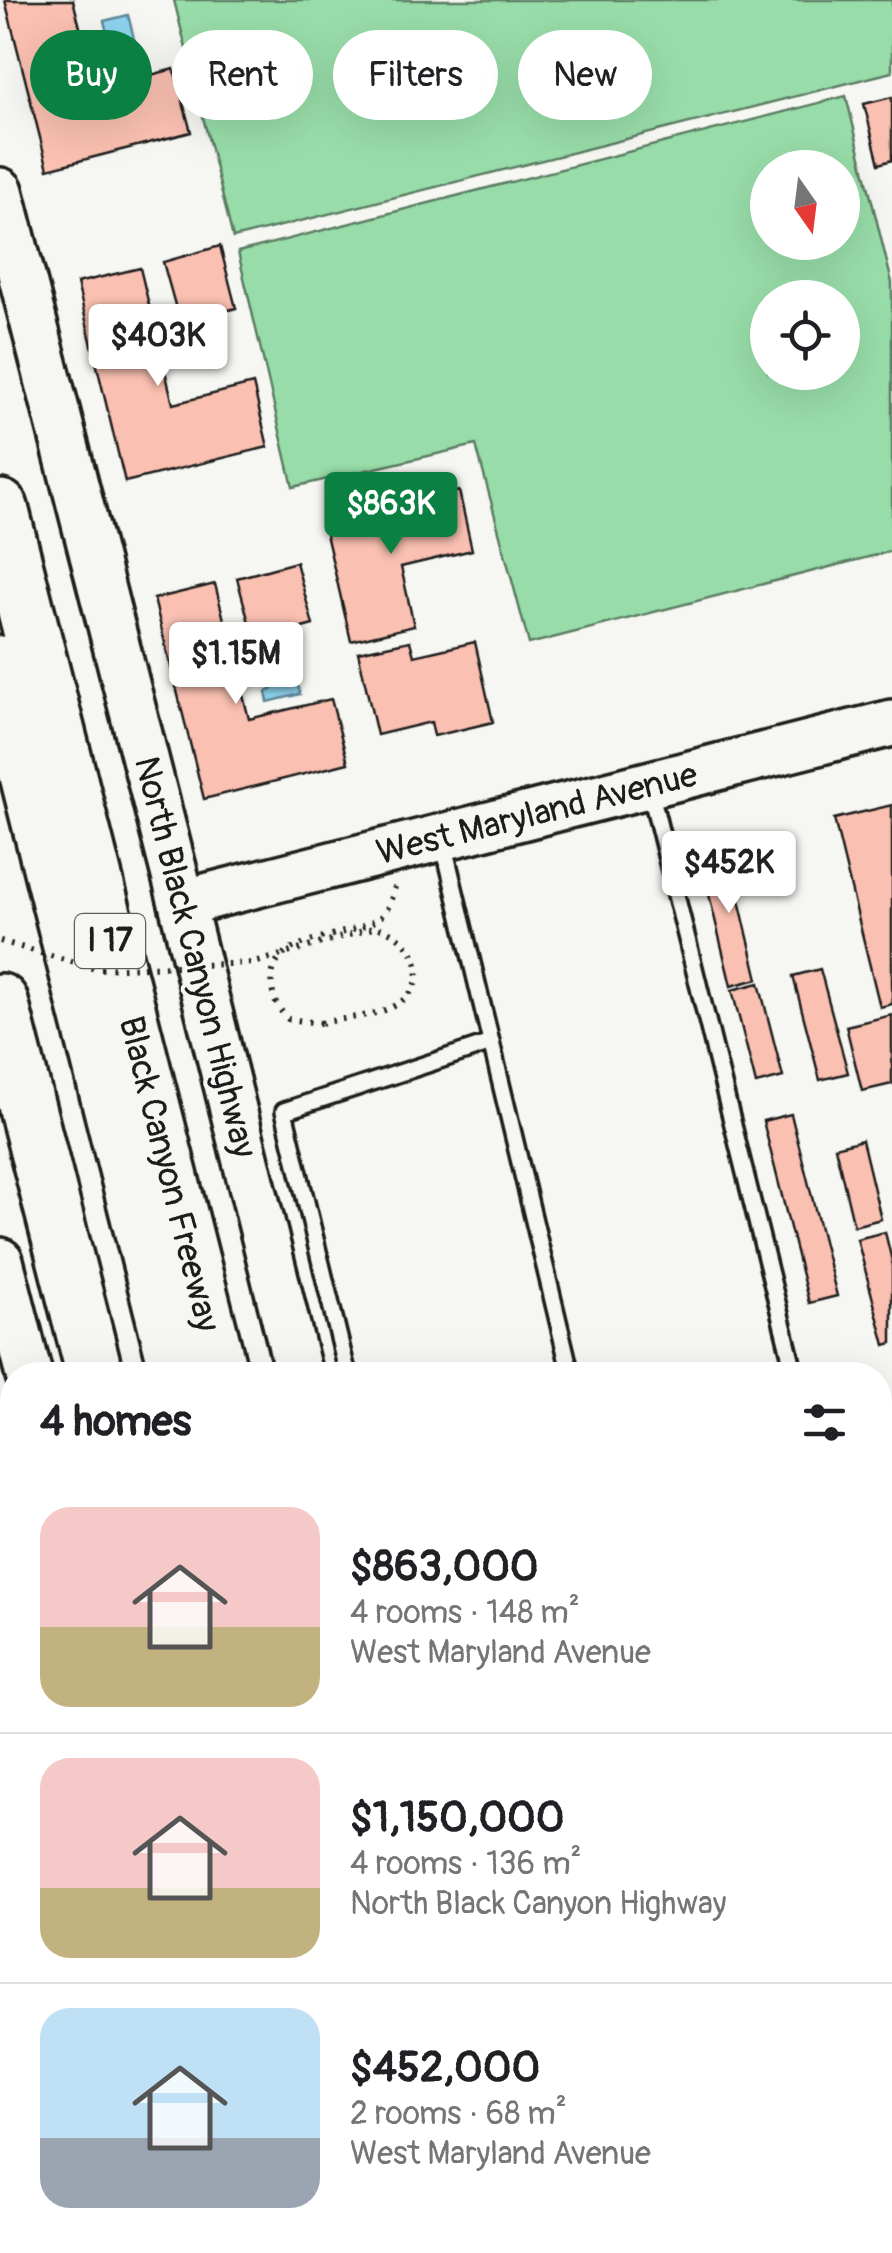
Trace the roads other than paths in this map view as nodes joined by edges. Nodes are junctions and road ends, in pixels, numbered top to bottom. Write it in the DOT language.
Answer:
graph roads {
  1 [pos="0,191"];
  2 [pos="0,508"];
  3 [pos="0,664"];
  4 [pos="892,723"];
  5 [pos="0,785"];
  6 [pos="649,786"];
  7 [pos="442,838"];
  8 [pos="182,903"];
  9 [pos="0,1002"];
  10 [pos="491,1044"];
  11 [pos="0,1261"];
  12 [pos="26,1362"];
  13 [pos="92,1362"];
  14 [pos="144,1362"];
  15 [pos="176,1362"];
  16 [pos="217,1362"];
  17 [pos="296,1362"];
  18 [pos="345,1362"];
  19 [pos="569,1362"];
  20 [pos="792,1362"];
  1 -- 8 [label="main road, North Black Canyon Highway"];
  2 -- 16 [label="highway, Black Canyon Freeway / I 17"];
  3 -- 15 [label="highway"];
  4 -- 6 [label="main road, West Maryland Avenue"];
  5 -- 14 [label="highway"];
  6 -- 7 [label="main road, West Maryland Avenue"];
  6 -- 20 [label="lane"];
  7 -- 8 [label="main road, West Maryland Avenue"];
  7 -- 10 [label="lane"];
  8 -- 17 [label="main road, North Black Canyon Highway"];
  9 -- 13 [label="highway"];
  10 -- 18 [label="lane"];
  10 -- 19 [label="lane"];
  11 -- 12 [label="main road"];
}
